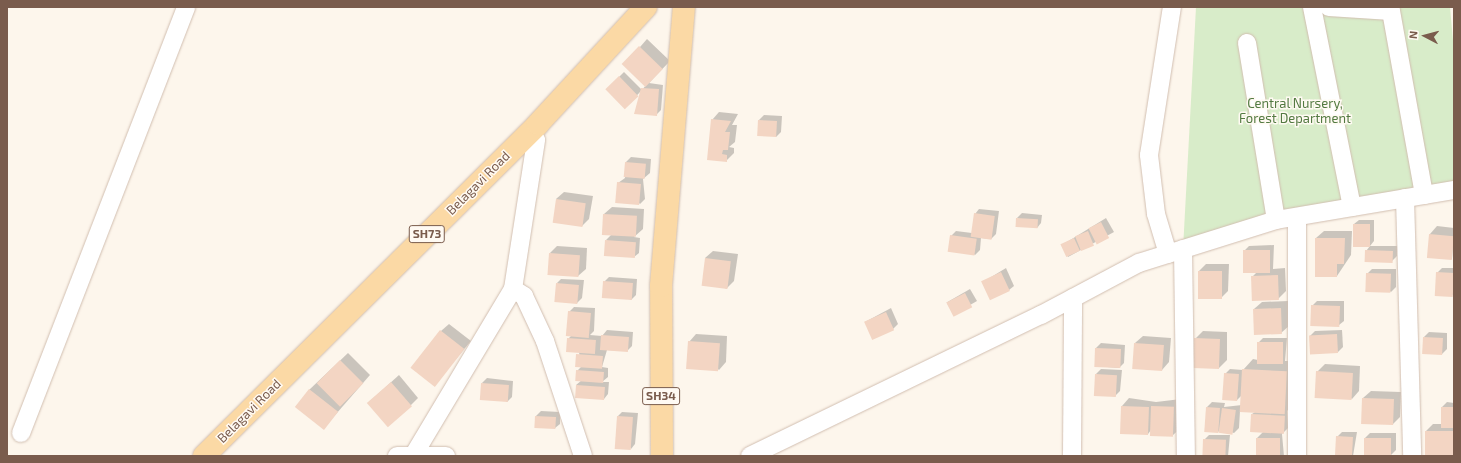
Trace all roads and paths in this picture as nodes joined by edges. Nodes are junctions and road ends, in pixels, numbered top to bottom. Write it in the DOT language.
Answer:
graph roads {
  1 [pos="186,7"];
  2 [pos="646,7"];
  3 [pos="662,7"];
  4 [pos="684,7"];
  5 [pos="1172,7"];
  6 [pos="1312,7"];
  7 [pos="1329,7"];
  8 [pos="1247,43"];
  9 [pos="536,140"];
  10 [pos="1454,190"];
  11 [pos="1424,195"];
  12 [pos="1405,198"];
  13 [pos="1352,207"];
  14 [pos="1297,217"];
  15 [pos="1276,220"];
  16 [pos="1175,251"];
  17 [pos="513,289"];
  18 [pos="1073,298"];
  19 [pos="21,433"];
  20 [pos="408,455"];
  21 [pos="204,456"];
  22 [pos="224,456"];
  23 [pos="446,456"];
  24 [pos="583,456"];
  25 [pos="662,456"];
  26 [pos="750,456"];
  27 [pos="1072,456"];
  28 [pos="1186,456"];
  29 [pos="1297,456"];
  30 [pos="1412,456"];
  1 -- 19 [label="street"];
  2 -- 21 [label="main road, Belagavi Road / SH73"];
  3 -- 9 [label="main road"];
  4 -- 25 [label="main road, SH34"];
  5 -- 16 [label="street"];
  6 -- 13 [label="street"];
  7 -- 11 [label="street"];
  8 -- 15 [label="street"];
  9 -- 17 [label="street"];
  9 -- 22 [label="main road"];
  10 -- 11 [label="street"];
  11 -- 12 [label="street"];
  12 -- 13 [label="street"];
  12 -- 30 [label="street"];
  13 -- 14 [label="street"];
  14 -- 15 [label="street"];
  14 -- 29 [label="street"];
  15 -- 16 [label="street"];
  16 -- 18 [label="street"];
  16 -- 28 [label="street"];
  17 -- 20 [label="street"];
  17 -- 24 [label="street"];
  18 -- 26 [label="street"];
  18 -- 27 [label="street"];
  20 -- 23 [label="street"];
}
